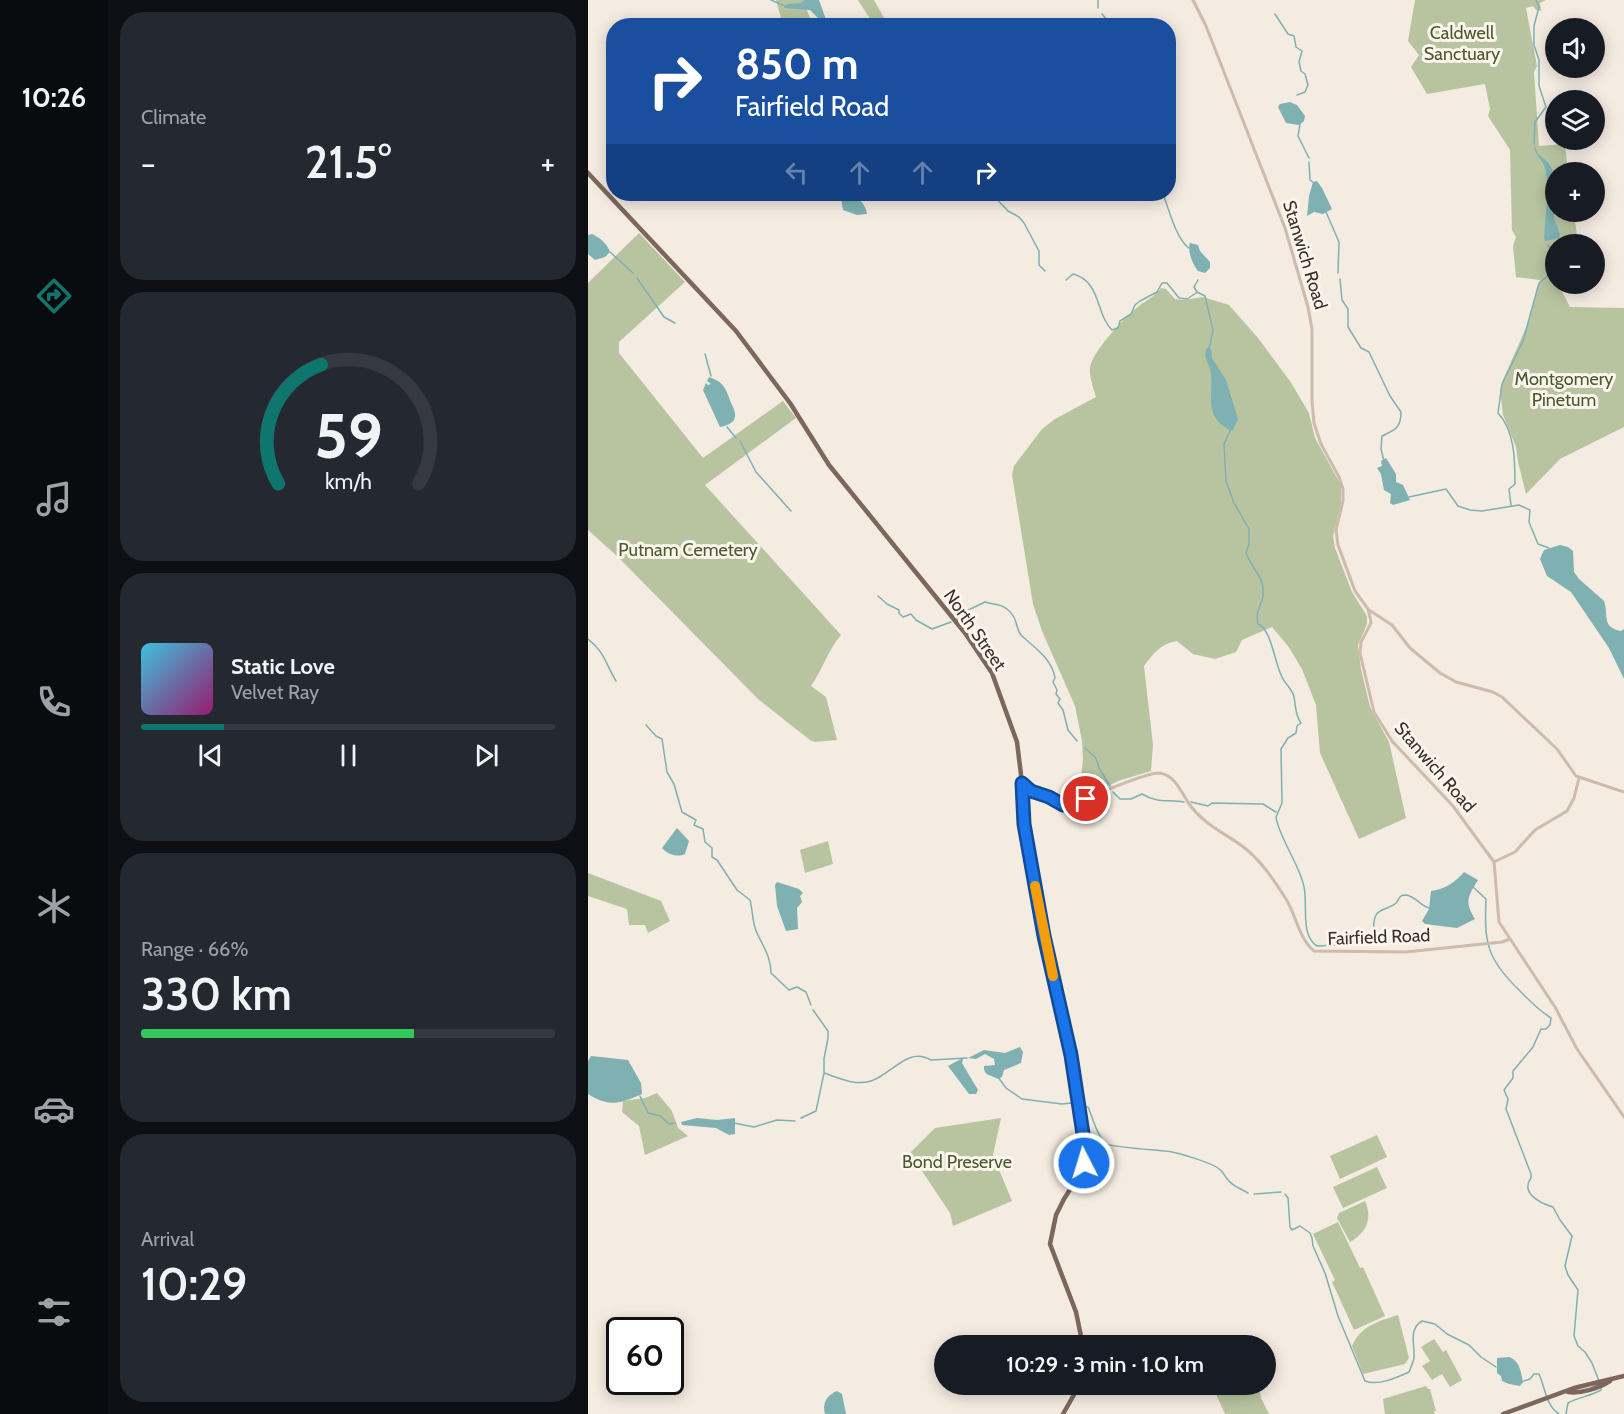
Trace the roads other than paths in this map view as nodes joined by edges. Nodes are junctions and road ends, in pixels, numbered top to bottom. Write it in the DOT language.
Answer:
graph roads {
  1 [pos="1193,0"];
  2 [pos="588,173"];
  3 [pos="606,192"];
  4 [pos="614,201"];
  5 [pos="1368,609"];
  6 [pos="1382,618"];
  7 [pos="1371,623"];
  8 [pos="1579,778"];
  9 [pos="1022,783"];
  10 [pos="1624,792"];
  11 [pos="1494,862"];
  12 [pos="1510,938"];
  13 [pos="1624,1117"];
  14 [pos="1080,1335"];
  15 [pos="1624,1376"];
  16 [pos="1074,1395"];
  17 [pos="1063,1414"];
  18 [pos="1503,1414"];
  1 -- 5 [label="street, Stanwich Road"];
  2 -- 3 [label="main road, North Street"];
  4 -- 9 [label="main road, North Street"];
  5 -- 6 [label="street"];
  5 -- 7 [label="street, Stanwich Road"];
  6 -- 7 [label="street"];
  6 -- 8 [label="street"];
  7 -- 11 [label="street, Stanwich Road"];
  8 -- 10 [label="street"];
  8 -- 11 [label="street"];
  9 -- 12 [label="street, Fairfield Road"];
  9 -- 14 [label="main road, North Street"];
  11 -- 12 [label="street"];
  12 -- 13 [label="street"];
  15 -- 18 [label="main road"];
  16 -- 17 [label="main road"];
}
